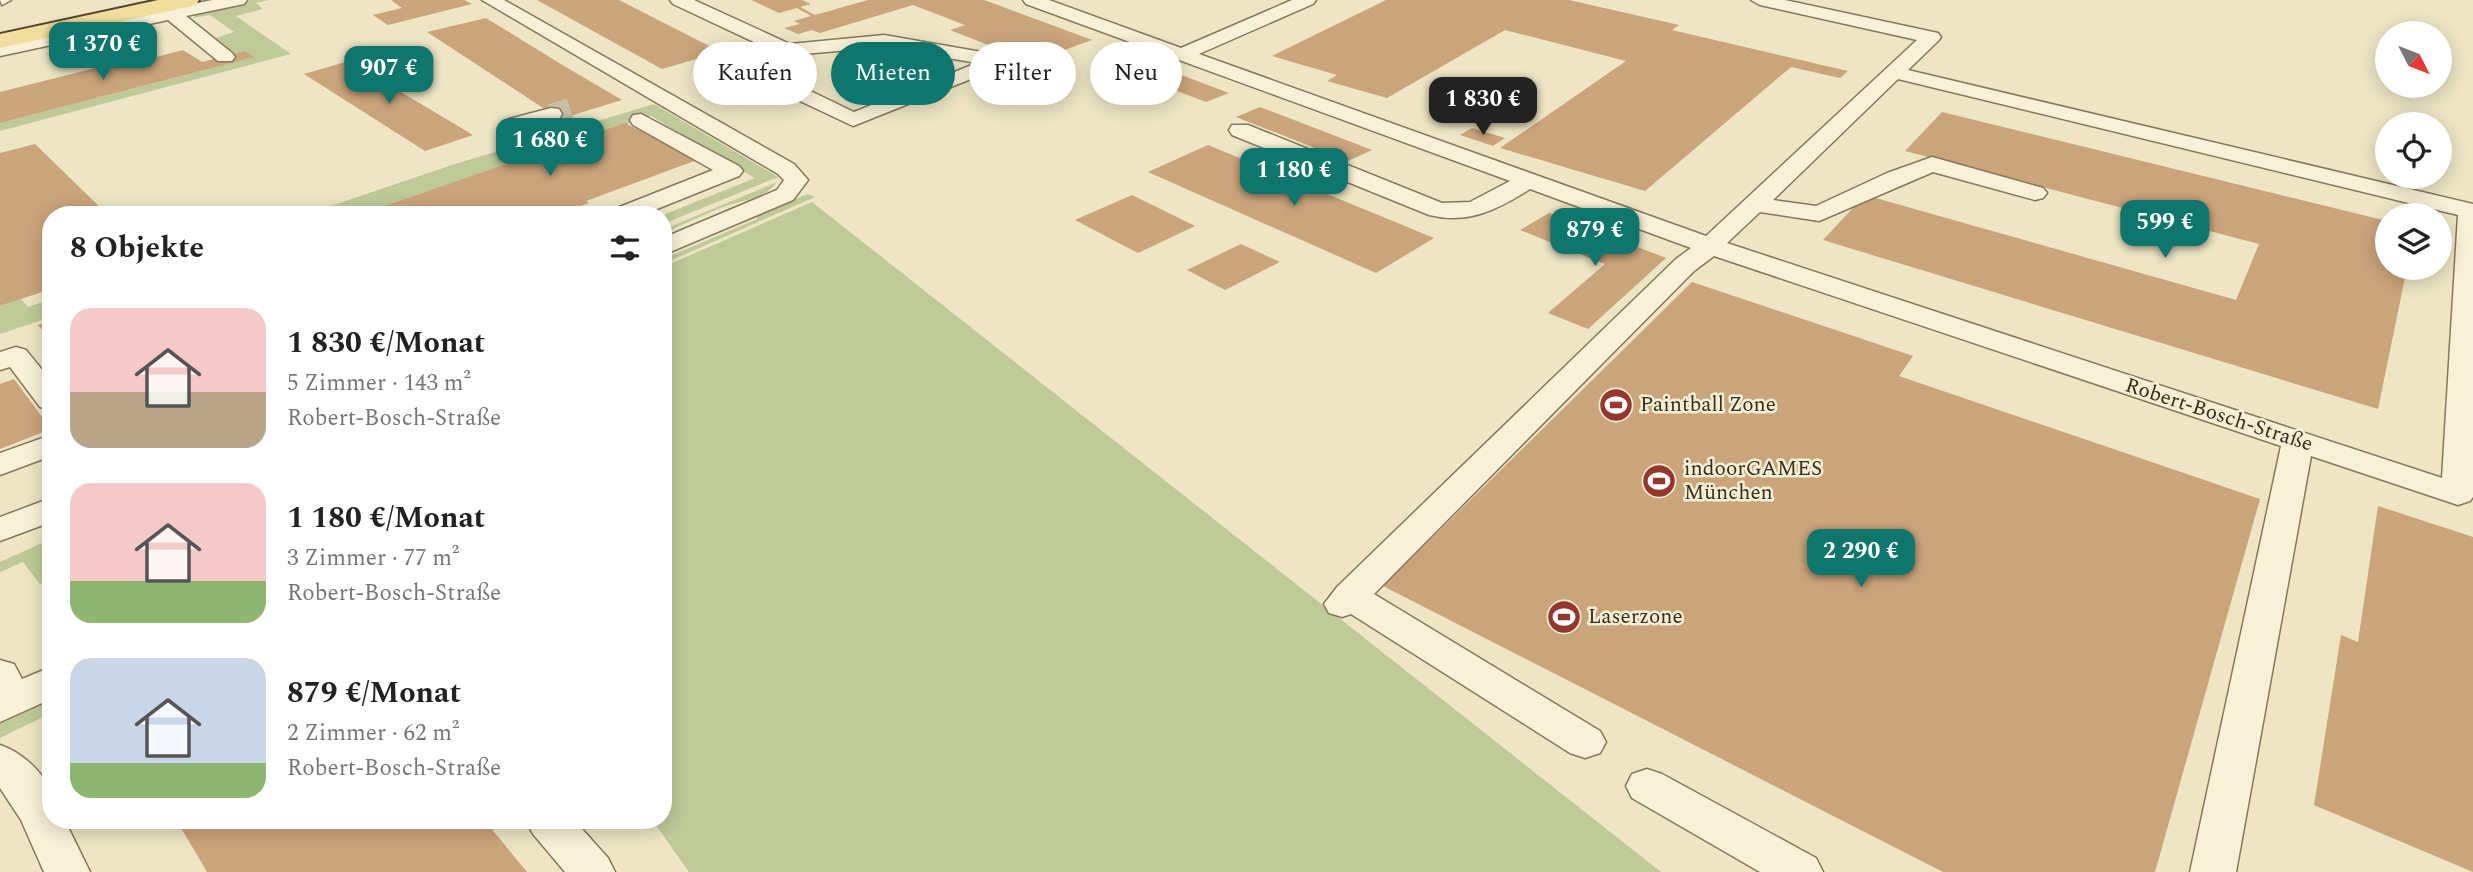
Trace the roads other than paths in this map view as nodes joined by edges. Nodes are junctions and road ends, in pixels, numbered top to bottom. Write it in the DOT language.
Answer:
graph roads {
  1 [pos="239,0"];
  2 [pos="491,0"];
  3 [pos="679,0"];
  4 [pos="1032,0"];
  5 [pos="1307,0"];
  6 [pos="1760,0"];
  7 [pos="181,7"];
  8 [pos="0,41"];
  9 [pos="770,42"];
  10 [pos="1149,42"];
  11 [pos="0,50"];
  12 [pos="787,50"];
  13 [pos="1182,54"];
  14 [pos="225,57"];
  15 [pos="1893,72"];
  16 [pos="551,114"];
  17 [pos="641,120"];
  18 [pos="517,124"];
  19 [pos="1240,131"];
  20 [pos="1528,180"];
  21 [pos="2035,193"];
  22 [pos="1754,204"];
  23 [pos="644,206"];
  24 [pos="672,241"];
  25 [pos="1710,246"];
  26 [pos="0,361"];
  27 [pos="42,389"];
  28 [pos="2298,441"];
  29 [pos="42,449"];
  30 [pos="0,465"];
  31 [pos="42,513"];
  32 [pos="0,530"];
  33 [pos="42,684"];
  34 [pos="5,693"];
  35 [pos="1585,742"];
  36 [pos="0,762"];
  37 [pos="1647,786"];
  38 [pos="42,821"];
  39 [pos="46,829"];
  40 [pos="555,829"];
  41 [pos="67,872"];
  42 [pos="592,872"];
  43 [pos="1800,872"];
  44 [pos="2213,872"];
  1 -- 7 [label="street"];
  2 -- 24 [label="street"];
  3 -- 9 [label="street"];
  4 -- 10 [label="street, Robert-Bosch-Straße"];
  5 -- 13 [label="street"];
  6 -- 15 [label="street"];
  7 -- 8 [label="main road"];
  7 -- 11 [label="street"];
  7 -- 14 [label="street"];
  12 -- 12 [label="street"];
  13 -- 20 [label="street, Robert-Bosch-Straße"];
  15 -- 22 [label="street"];
  15 -- 28 [label="street, Robert-Bosch-Straße"];
  16 -- 18 [label="street"];
  17 -- 23 [label="street"];
  19 -- 20 [label="street"];
  20 -- 25 [label="street, Robert-Bosch-Straße"];
  21 -- 22 [label="street"];
  22 -- 25 [label="street"];
  25 -- 28 [label="street, Robert-Bosch-Straße"];
  25 -- 35 [label="street"];
  26 -- 27 [label="street"];
  28 -- 44 [label="street"];
  29 -- 30 [label="street"];
  31 -- 32 [label="street"];
  33 -- 34 [label="street"];
  36 -- 38 [label="street"];
  37 -- 43 [label="street"];
  39 -- 41 [label="street"];
  40 -- 42 [label="street"];
}
